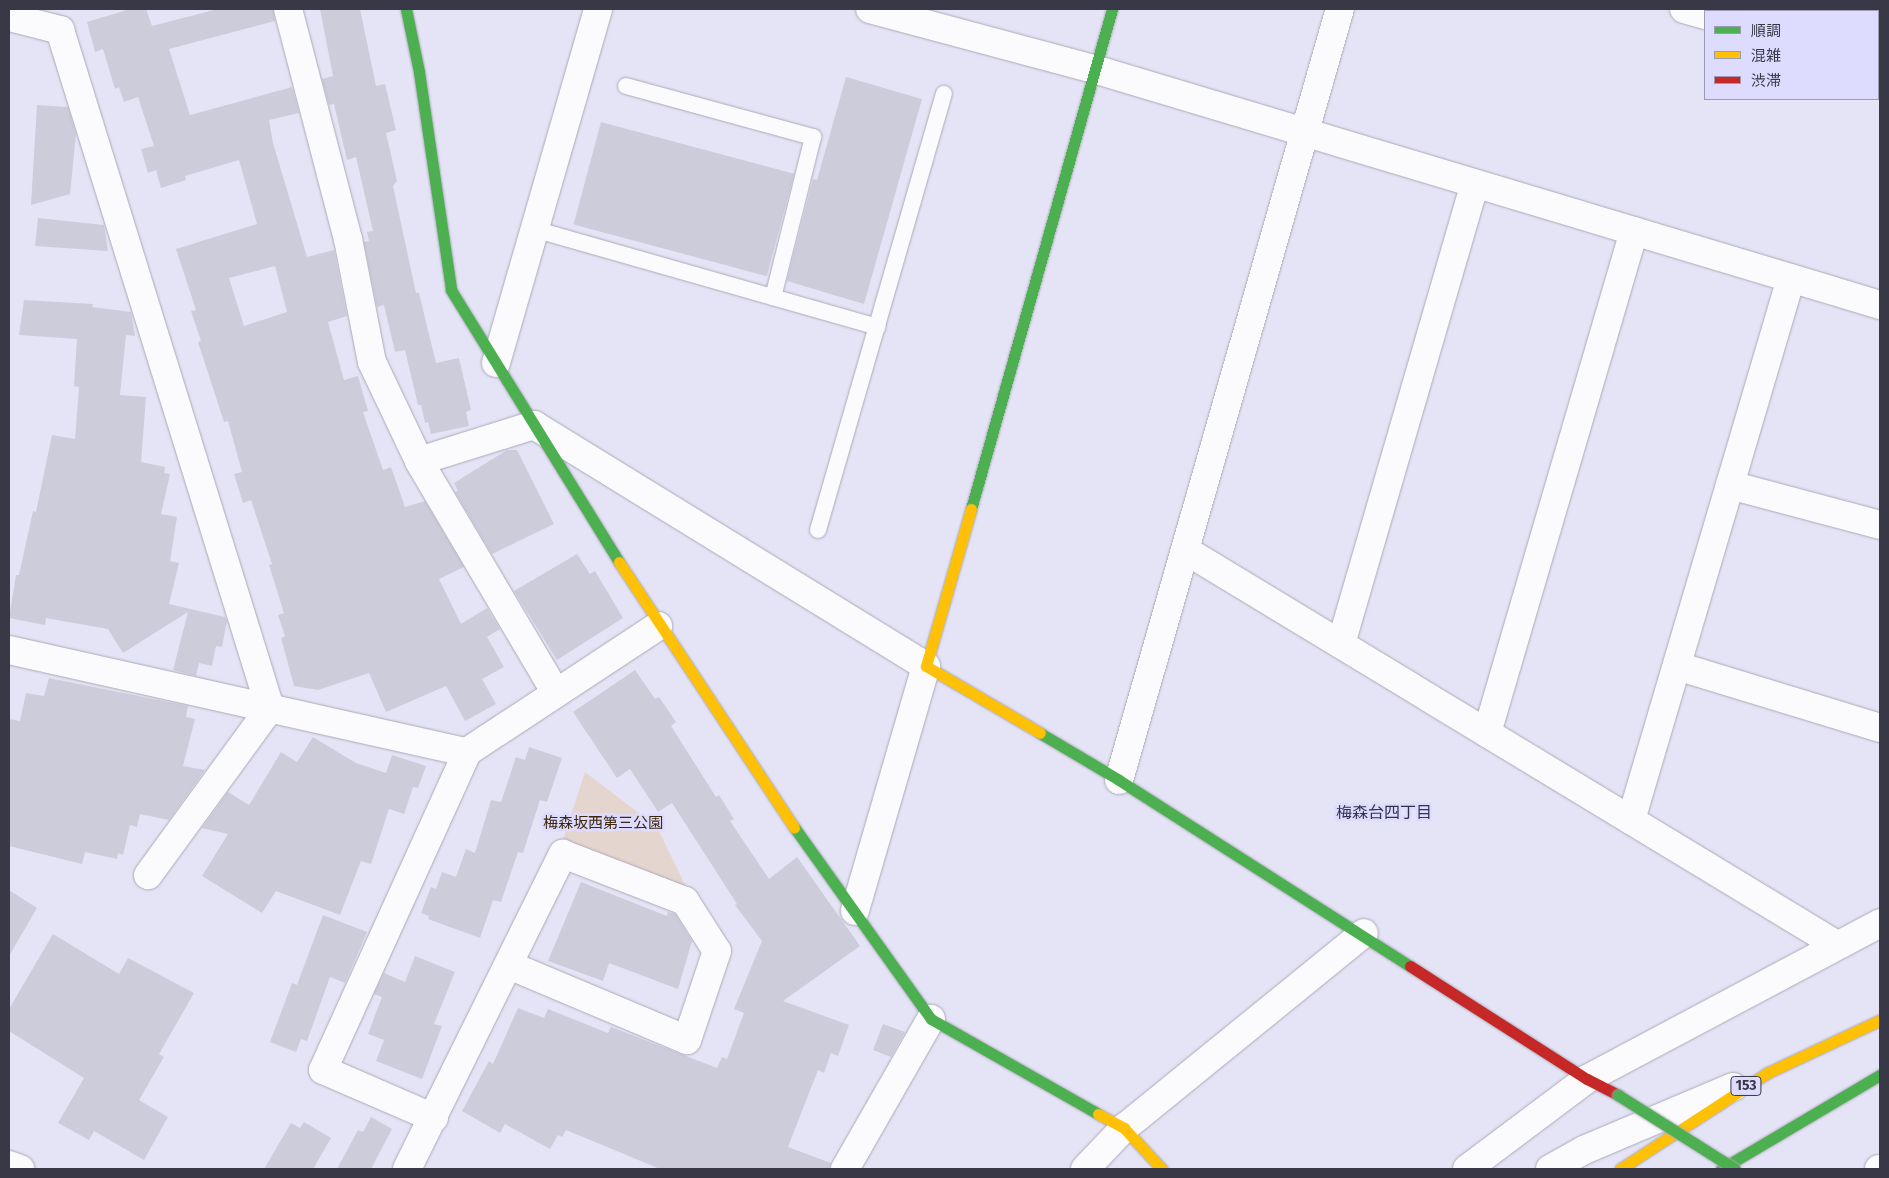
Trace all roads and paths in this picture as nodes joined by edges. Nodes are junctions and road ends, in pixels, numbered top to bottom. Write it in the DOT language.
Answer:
graph roads {
  1 [pos="288,9"];
  2 [pos="406,9"];
  3 [pos="598,9"];
  4 [pos="870,9"];
  5 [pos="1112,9"];
  6 [pos="1340,9"];
  7 [pos="1684,9"];
  8 [pos="1704,15"];
  9 [pos="9,17"];
  10 [pos="1094,69"];
  11 [pos="626,86"];
  12 [pos="944,94"];
  13 [pos="1304,132"];
  14 [pos="1475,184"];
  15 [pos="537,230"];
  16 [pos="1634,231"];
  17 [pos="1791,278"];
  18 [pos="773,297"];
  19 [pos="1880,305"];
  20 [pos="877,327"];
  21 [pos="496,363"];
  22 [pos="534,425"];
  23 [pos="419,461"];
  24 [pos="1730,486"];
  25 [pos="1880,525"];
  26 [pos="818,530"];
  27 [pos="1185,550"];
  28 [pos="658,626"];
  29 [pos="1341,644"];
  30 [pos="9,650"];
  31 [pos="926,666"];
  32 [pos="1676,666"];
  33 [pos="556,693"];
  34 [pos="270,708"];
  35 [pos="1880,728"];
  36 [pos="1487,733"];
  37 [pos="467,752"];
  38 [pos="1119,780"];
  39 [pos="1631,820"];
  40 [pos="148,875"];
  41 [pos="854,912"];
  42 [pos="1880,924"];
  43 [pos="1364,933"];
  44 [pos="1837,945"];
  45 [pos="508,965"];
  46 [pos="931,1020"];
  47 [pos="1880,1020"];
  48 [pos="1767,1073"];
  49 [pos="1880,1075"];
  50 [pos="1587,1079"];
  51 [pos="434,1118"];
  52 [pos="1124,1128"];
  53 [pos="9,1165"];
  54 [pos="20,1169"];
  55 [pos="407,1169"];
  56 [pos="845,1169"];
  57 [pos="1085,1169"];
  58 [pos="1162,1169"];
  59 [pos="1467,1169"];
  60 [pos="1550,1169"];
  61 [pos="1620,1169"];
  62 [pos="1721,1169"];
  63 [pos="1735,1169"];
  1 -- 23 [label="street"];
  2 -- 21 [label="main road"];
  3 -- 15 [label="street"];
  4 -- 10 [label="street"];
  5 -- 10 [label="main road"];
  6 -- 13 [label="street"];
  7 -- 8 [label="street"];
  9 -- 34 [label="street"];
  10 -- 13 [label="street"];
  10 -- 31 [label="main road"];
  11 -- 18 [label="lane"];
  12 -- 20 [label="lane"];
  13 -- 14 [label="street"];
  13 -- 27 [label="street"];
  14 -- 16 [label="street"];
  14 -- 29 [label="street"];
  15 -- 18 [label="lane"];
  15 -- 21 [label="street"];
  16 -- 17 [label="street"];
  16 -- 36 [label="street"];
  17 -- 19 [label="street"];
  17 -- 24 [label="street"];
  18 -- 20 [label="lane"];
  20 -- 26 [label="lane"];
  21 -- 22 [label="main road"];
  22 -- 23 [label="street"];
  22 -- 28 [label="main road"];
  22 -- 31 [label="street"];
  23 -- 33 [label="street"];
  24 -- 25 [label="street"];
  24 -- 32 [label="street"];
  27 -- 29 [label="street"];
  27 -- 38 [label="street"];
  28 -- 33 [label="street"];
  28 -- 41 [label="main road"];
  29 -- 36 [label="street"];
  30 -- 34 [label="street"];
  31 -- 38 [label="main road"];
  31 -- 41 [label="street"];
  32 -- 35 [label="street"];
  32 -- 39 [label="street"];
  33 -- 37 [label="street"];
  34 -- 37 [label="street"];
  34 -- 40 [label="street"];
  36 -- 39 [label="street"];
  37 -- 51 [label="street"];
  38 -- 43 [label="main road"];
  39 -- 44 [label="street"];
  41 -- 46 [label="main road"];
  42 -- 44 [label="street"];
  43 -- 50 [label="main road"];
  43 -- 52 [label="street"];
  44 -- 50 [label="street"];
  45 -- 45 [label="street"];
  45 -- 51 [label="street"];
  46 -- 52 [label="main road"];
  46 -- 56 [label="street"];
  47 -- 48 [label="main road, 153"];
  48 -- 60 [label="street"];
  48 -- 61 [label="main road, 153"];
  49 -- 62 [label="main road"];
  50 -- 59 [label="street"];
  50 -- 63 [label="main road, bridge"];
  51 -- 55 [label="street"];
  52 -- 57 [label="street"];
  52 -- 58 [label="main road"];
  53 -- 54 [label="street"];
}
